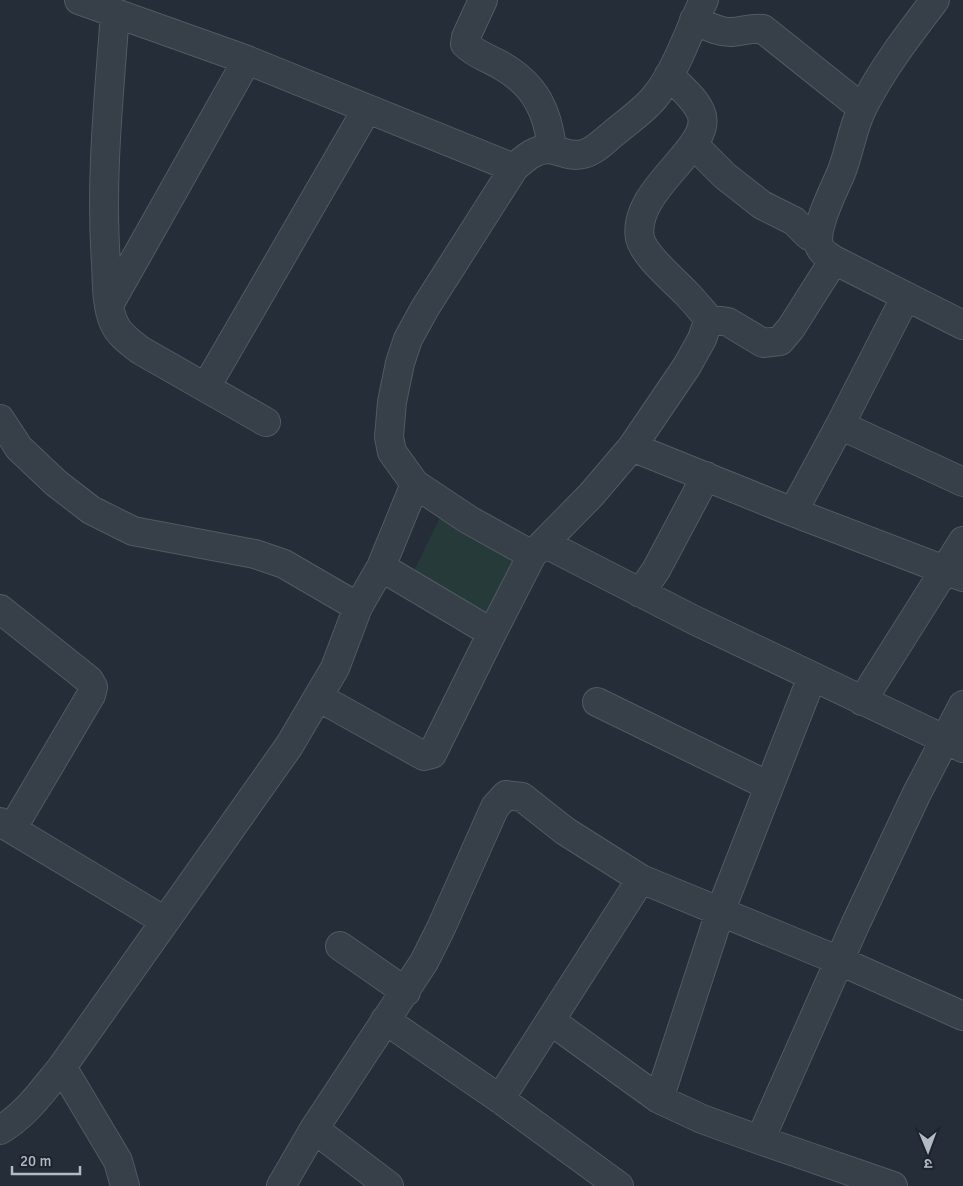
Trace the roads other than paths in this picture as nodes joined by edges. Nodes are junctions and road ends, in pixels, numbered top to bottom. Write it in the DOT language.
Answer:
graph roads {
  1 [pos="79,0"];
  2 [pos="483,0"];
  3 [pos="936,0"];
  4 [pos="699,10"];
  5 [pos="115,13"];
  6 [pos="247,60"];
  7 [pos="669,76"];
  8 [pos="862,108"];
  9 [pos="367,109"];
  10 [pos="694,145"];
  11 [pos="552,149"];
  12 [pos="514,168"];
  13 [pos="818,238"];
  14 [pos="834,260"];
  15 [pos="906,296"];
  16 [pos="109,305"];
  17 [pos="709,319"];
  18 [pos="963,325"];
  19 [pos="206,387"];
  20 [pos="0,419"];
  21 [pos="266,422"];
  22 [pos="840,425"];
  23 [pos="632,447"];
  24 [pos="706,476"];
  25 [pos="963,482"];
  26 [pos="415,484"];
  27 [pos="793,512"];
  28 [pos="963,541"];
  29 [pos="538,549"];
  30 [pos="381,567"];
  31 [pos="954,574"];
  32 [pos="640,593"];
  33 [pos="358,607"];
  34 [pos="0,609"];
  35 [pos="492,632"];
  36 [pos="812,678"];
  37 [pos="318,697"];
  38 [pos="862,701"];
  39 [pos="597,702"];
  40 [pos="963,705"];
  41 [pos="954,744"];
  42 [pos="769,786"];
  43 [pos="6,826"];
  44 [pos="641,879"];
  45 [pos="720,912"];
  46 [pos="165,921"];
  47 [pos="340,946"];
  48 [pos="840,961"];
  49 [pos="406,992"];
  50 [pos="963,1016"];
  51 [pos="385,1020"];
  52 [pos="551,1021"];
  53 [pos="62,1066"];
  54 [pos="500,1099"];
  55 [pos="659,1099"];
  56 [pos="314,1129"];
  57 [pos="0,1130"];
  58 [pos="760,1140"];
  59 [pos="845,1178"];
  60 [pos="125,1186"];
  61 [pos="281,1186"];
  62 [pos="389,1186"];
  63 [pos="619,1186"];
  64 [pos="893,1186"];
  1 -- 5 [label="street"];
  2 -- 11 [label="street"];
  3 -- 8 [label="street"];
  4 -- 7 [label="street"];
  4 -- 8 [label="street"];
  5 -- 6 [label="street"];
  5 -- 16 [label="street"];
  6 -- 9 [label="street"];
  6 -- 16 [label="street"];
  7 -- 10 [label="street"];
  7 -- 11 [label="street"];
  8 -- 13 [label="street"];
  9 -- 12 [label="street"];
  9 -- 19 [label="street"];
  10 -- 13 [label="street"];
  10 -- 17 [label="street"];
  11 -- 12 [label="street"];
  12 -- 26 [label="street"];
  13 -- 14 [label="street"];
  14 -- 15 [label="street"];
  14 -- 17 [label="street"];
  15 -- 18 [label="street"];
  15 -- 22 [label="street"];
  16 -- 19 [label="street"];
  17 -- 23 [label="street"];
  19 -- 21 [label="street"];
  20 -- 33 [label="street"];
  22 -- 25 [label="street"];
  22 -- 27 [label="street"];
  23 -- 24 [label="street"];
  23 -- 29 [label="street"];
  24 -- 27 [label="street"];
  24 -- 32 [label="street"];
  26 -- 29 [label="street"];
  26 -- 30 [label="street"];
  27 -- 31 [label="street"];
  28 -- 31 [label="street"];
  29 -- 32 [label="street"];
  29 -- 35 [label="street"];
  30 -- 33 [label="street"];
  30 -- 35 [label="street"];
  31 -- 38 [label="street"];
  32 -- 36 [label="street"];
  33 -- 37 [label="street"];
  34 -- 43 [label="street"];
  35 -- 37 [label="street"];
  36 -- 38 [label="street"];
  36 -- 42 [label="street"];
  37 -- 46 [label="street"];
  38 -- 41 [label="street"];
  39 -- 42 [label="street"];
  40 -- 41 [label="street"];
  41 -- 48 [label="street"];
  42 -- 45 [label="street"];
  43 -- 46 [label="street"];
  44 -- 45 [label="street"];
  44 -- 49 [label="street"];
  44 -- 52 [label="street"];
  45 -- 48 [label="street"];
  45 -- 55 [label="street"];
  46 -- 53 [label="street"];
  47 -- 49 [label="street"];
  48 -- 50 [label="street"];
  48 -- 58 [label="street"];
  49 -- 51 [label="street"];
  51 -- 54 [label="street"];
  51 -- 56 [label="street"];
  52 -- 54 [label="street"];
  52 -- 55 [label="street"];
  53 -- 57 [label="street"];
  53 -- 60 [label="street"];
  54 -- 63 [label="street"];
  55 -- 58 [label="street"];
  56 -- 61 [label="street"];
  56 -- 62 [label="street"];
  58 -- 59 [label="street"];
  59 -- 64 [label="street"];
}
